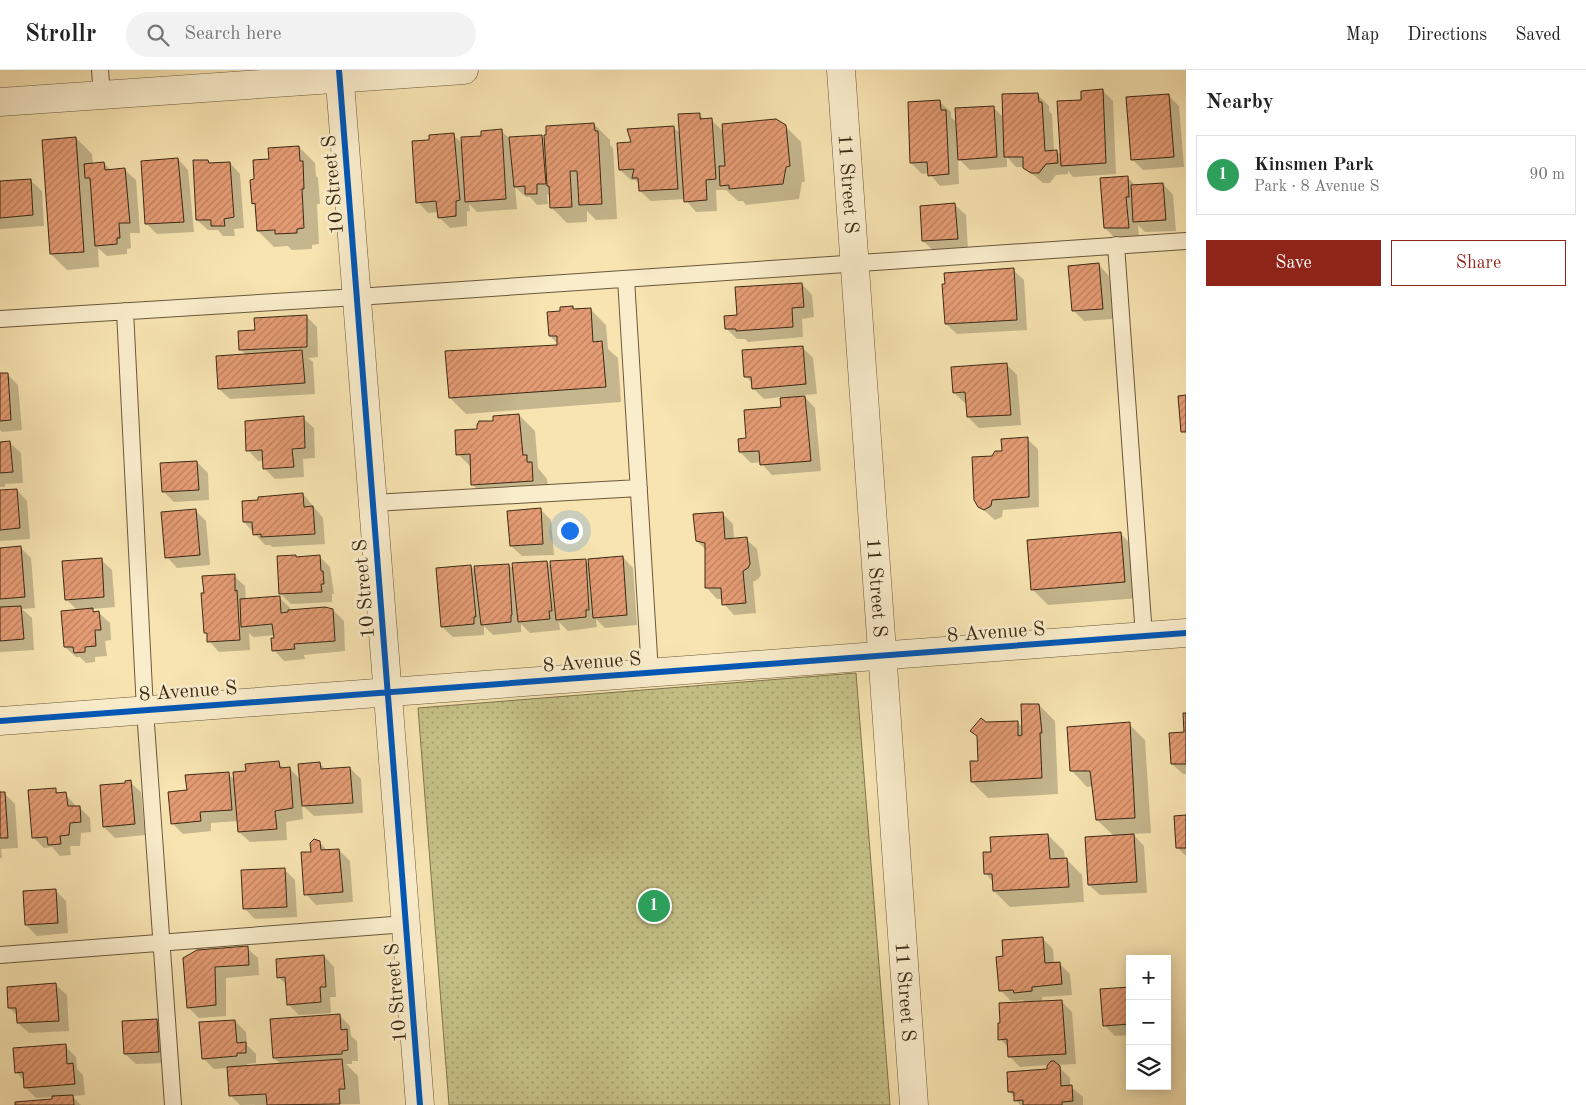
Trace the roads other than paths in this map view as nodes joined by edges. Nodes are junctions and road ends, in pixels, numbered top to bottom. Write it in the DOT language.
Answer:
graph roads {
  1 [pos="464,70"];
  2 [pos="841,70"];
  3 [pos="339,74"];
  4 [pos="101,82"];
  5 [pos="0,102"];
  6 [pos="1186,241"];
  7 [pos="1116,246"];
  8 [pos="854,264"];
  9 [pos="626,280"];
  10 [pos="357,298"];
  11 [pos="125,311"];
  12 [pos="0,319"];
  13 [pos="639,488"];
  14 [pos="373,503"];
  15 [pos="1186,633"];
  16 [pos="1144,636"];
  17 [pos="882,656"];
  18 [pos="650,673"];
  19 [pos="388,692"];
  20 [pos="145,710"];
  21 [pos="0,721"];
  22 [pos="406,924"];
  23 [pos="162,942"];
  24 [pos="0,955"];
  25 [pos="173,1105"];
  26 [pos="420,1105"];
  27 [pos="914,1105"];
  1 -- 3 [label="street"];
  2 -- 8 [label="street, 11 Street S"];
  3 -- 4 [label="street"];
  3 -- 10 [label="street, 10 Street S"];
  4 -- 5 [label="street"];
  6 -- 7 [label="lane"];
  7 -- 8 [label="lane"];
  7 -- 16 [label="lane"];
  8 -- 9 [label="lane"];
  8 -- 17 [label="street, 11 Street S"];
  9 -- 10 [label="lane"];
  9 -- 13 [label="lane"];
  10 -- 11 [label="lane"];
  10 -- 14 [label="street, 10 Street S"];
  11 -- 12 [label="lane"];
  11 -- 20 [label="lane"];
  13 -- 14 [label="lane"];
  13 -- 18 [label="lane"];
  14 -- 19 [label="street, 10 Street S"];
  15 -- 16 [label="street, 8 Avenue S"];
  16 -- 17 [label="street, 8 Avenue S"];
  17 -- 18 [label="street, 8 Avenue S"];
  17 -- 27 [label="street, 11 Street S"];
  18 -- 19 [label="street, 8 Avenue S"];
  19 -- 20 [label="street, 8 Avenue S"];
  19 -- 22 [label="street, 10 Street S"];
  20 -- 21 [label="street, 8 Avenue S"];
  20 -- 23 [label="lane"];
  22 -- 23 [label="lane"];
  22 -- 26 [label="street, 10 Street S"];
  23 -- 24 [label="lane"];
  23 -- 25 [label="lane"];
}
